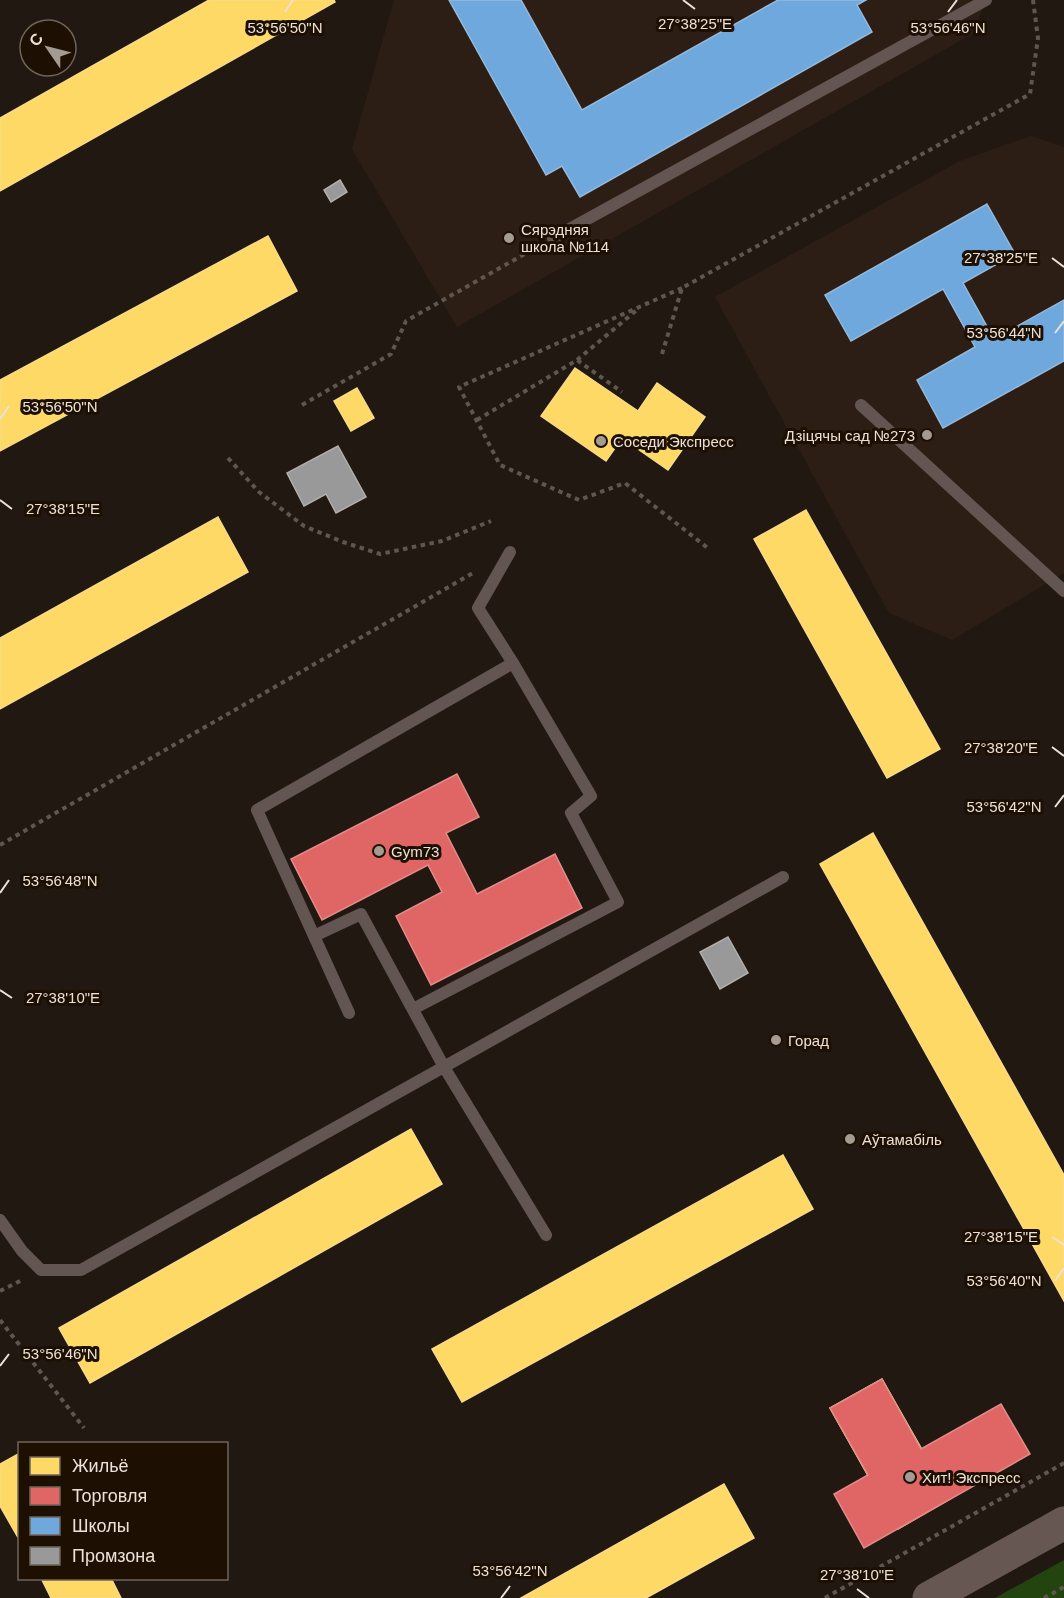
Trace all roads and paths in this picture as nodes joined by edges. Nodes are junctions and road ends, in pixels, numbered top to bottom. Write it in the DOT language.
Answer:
graph roads {
  1 [pos="986,0"];
  2 [pos="1033,0"];
  3 [pos="553,238"];
  4 [pos="682,288"];
  5 [pos="642,306"];
  6 [pos="662,354"];
  7 [pos="577,360"];
  8 [pos="622,392"];
  9 [pos="302,405"];
  10 [pos="861,405"];
  11 [pos="477,420"];
  12 [pos="228,458"];
  13 [pos="491,520"];
  14 [pos="709,549"];
  15 [pos="510,552"];
  16 [pos="1064,591"];
  17 [pos="513,663"];
  18 [pos="0,844"];
  19 [pos="783,877"];
  20 [pos="314,936"];
  21 [pos="413,1009"];
  22 [pos="349,1013"];
  23 [pos="444,1067"];
  24 [pos="0,1220"];
  25 [pos="546,1235"];
  26 [pos="0,1320"];
  27 [pos="84,1428"];
  28 [pos="1064,1463"];
  29 [pos="1064,1523"];
  30 [pos="1064,1587"];
  31 [pos="825,1598"];
  32 [pos="929,1598"];
  33 [pos="1044,1598"];
  1 -- 3 [label="lane"];
  2 -- 4 [label="path"];
  3 -- 9 [label="path"];
  4 -- 5 [label="path"];
  4 -- 6 [label="path"];
  5 -- 7 [label="path"];
  5 -- 11 [label="path"];
  7 -- 8 [label="path"];
  7 -- 11 [label="path"];
  10 -- 16 [label="lane"];
  11 -- 14 [label="path"];
  12 -- 13 [label="path"];
  15 -- 17 [label="lane"];
  15 -- 18 [label="path"];
  17 -- 20 [label="lane"];
  17 -- 21 [label="lane"];
  19 -- 23 [label="lane"];
  20 -- 21 [label="lane"];
  20 -- 22 [label="lane"];
  21 -- 23 [label="lane"];
  23 -- 24 [label="lane"];
  23 -- 25 [label="lane"];
  26 -- 27 [label="path"];
  28 -- 31 [label="path"];
  29 -- 32 [label="main road"];
  30 -- 33 [label="path"];
}
